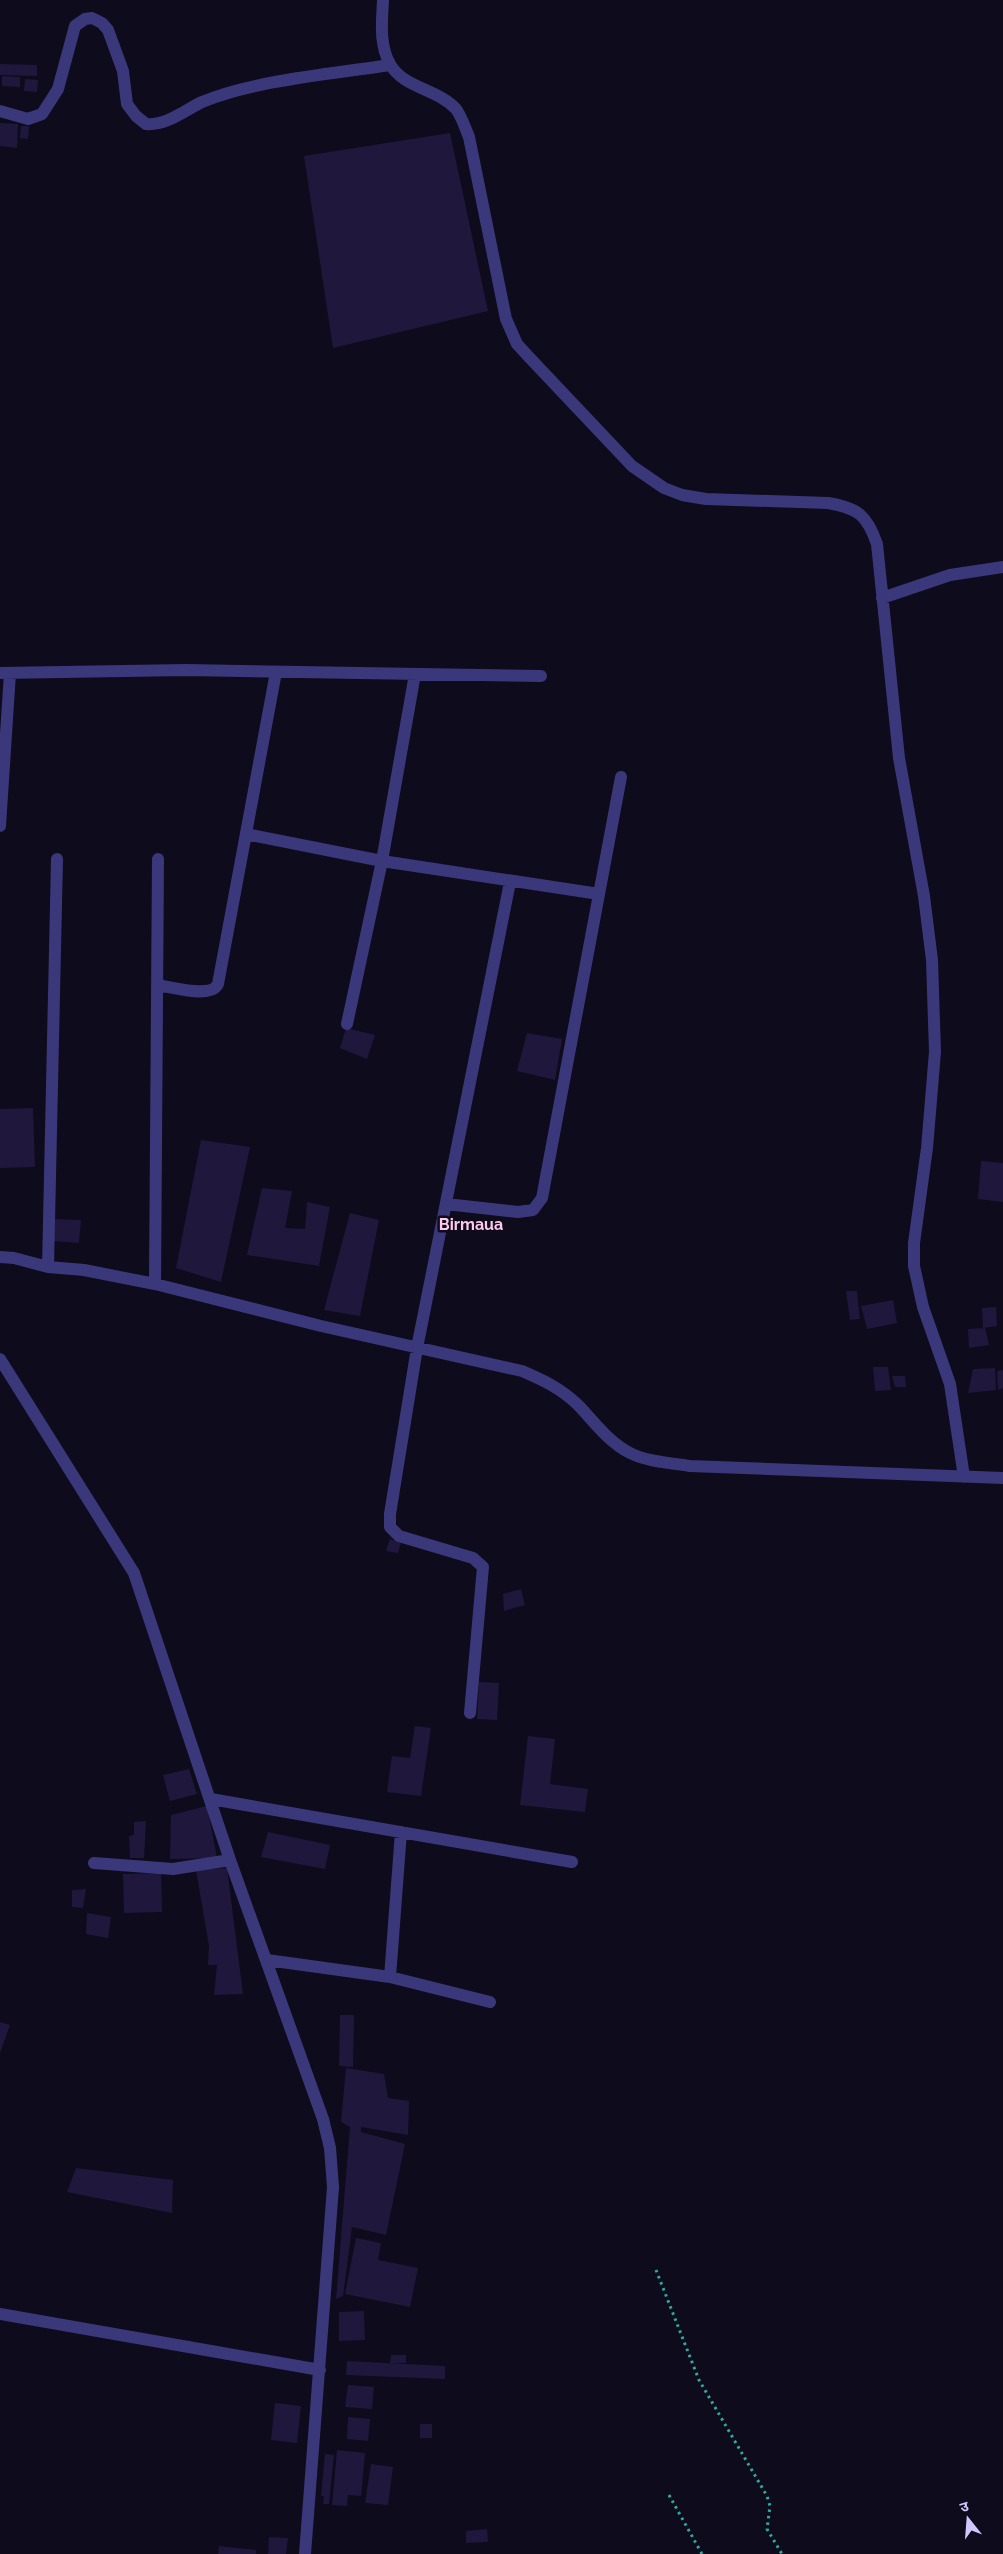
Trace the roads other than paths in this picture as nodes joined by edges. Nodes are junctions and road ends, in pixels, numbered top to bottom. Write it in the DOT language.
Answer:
graph roads {
  1 [pos="383,0"];
  2 [pos="390,65"];
  3 [pos="0,112"];
  4 [pos="1003,567"];
  5 [pos="882,598"];
  6 [pos="276,672"];
  7 [pos="5,673"];
  8 [pos="415,674"];
  9 [pos="541,676"];
  10 [pos="621,777"];
  11 [pos="0,826"];
  12 [pos="246,834"];
  13 [pos="158,859"];
  14 [pos="57,860"];
  15 [pos="382,861"];
  16 [pos="510,882"];
  17 [pos="599,894"];
  18 [pos="157,985"];
  19 [pos="347,1024"];
  20 [pos="446,1204"];
  21 [pos="0,1257"];
  22 [pos="48,1267"];
  23 [pos="155,1284"];
  24 [pos="417,1348"];
  25 [pos="0,1359"];
  26 [pos="964,1477"];
  27 [pos="1003,1478"];
  28 [pos="470,1713"];
  29 [pos="211,1799"];
  30 [pos="401,1832"];
  31 [pos="230,1860"];
  32 [pos="572,1862"];
  33 [pos="94,1863"];
  34 [pos="267,1960"];
  35 [pos="390,1977"];
  36 [pos="490,2002"];
  37 [pos="0,2314"];
  38 [pos="320,2370"];
  39 [pos="305,2554"];
  1 -- 2 [label="street"];
  2 -- 3 [label="street"];
  2 -- 5 [label="street"];
  4 -- 5 [label="street"];
  5 -- 26 [label="street"];
  6 -- 7 [label="street"];
  6 -- 8 [label="street"];
  6 -- 12 [label="street"];
  7 -- 11 [label="street"];
  8 -- 9 [label="street"];
  8 -- 15 [label="street"];
  10 -- 17 [label="street"];
  12 -- 15 [label="street"];
  12 -- 18 [label="street"];
  13 -- 18 [label="street"];
  14 -- 22 [label="street"];
  15 -- 16 [label="street"];
  15 -- 19 [label="street"];
  16 -- 17 [label="street"];
  16 -- 20 [label="street"];
  17 -- 20 [label="street"];
  18 -- 23 [label="street"];
  20 -- 24 [label="street"];
  21 -- 22 [label="street"];
  22 -- 23 [label="street"];
  23 -- 24 [label="street"];
  24 -- 26 [label="street"];
  24 -- 28 [label="street"];
  25 -- 29 [label="street"];
  26 -- 27 [label="street"];
  29 -- 30 [label="street"];
  29 -- 31 [label="street"];
  30 -- 32 [label="street"];
  30 -- 35 [label="street"];
  31 -- 33 [label="street"];
  31 -- 34 [label="street"];
  34 -- 35 [label="street"];
  34 -- 38 [label="street"];
  35 -- 36 [label="street"];
  37 -- 38 [label="street"];
  38 -- 39 [label="street"];
}
